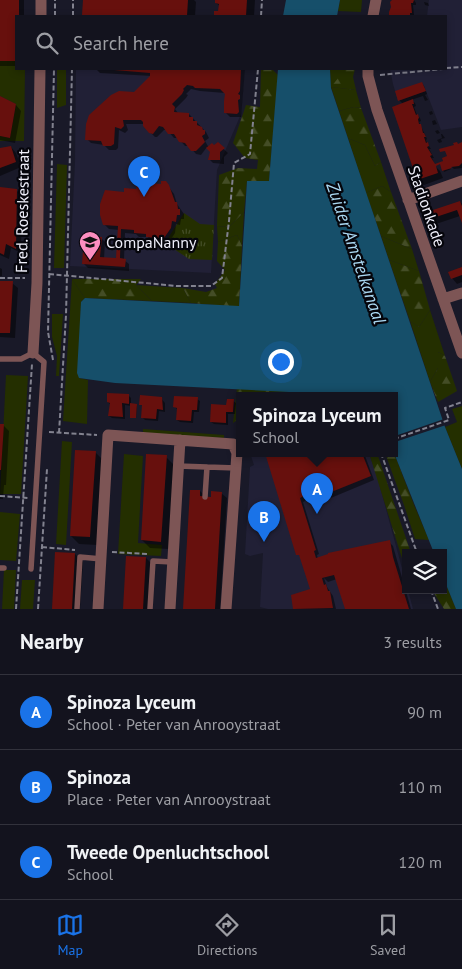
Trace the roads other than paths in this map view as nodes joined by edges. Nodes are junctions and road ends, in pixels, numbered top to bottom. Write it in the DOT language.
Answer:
graph roads {
  1 [pos="41,0"];
  2 [pos="376,0"];
  3 [pos="41,15"];
  4 [pos="373,15"];
  5 [pos="40,70"];
  6 [pos="368,70"];
  7 [pos="462,181"];
  8 [pos="408,200"];
  9 [pos="462,293"];
  10 [pos="443,299"];
  11 [pos="33,353"];
  12 [pos="462,353"];
  13 [pos="0,359"];
  14 [pos="180,440"];
  15 [pos="178,466"];
  16 [pos="207,467"];
  17 [pos="236,468"];
  18 [pos="205,496"];
  19 [pos="102,558"];
  20 [pos="172,562"];
  21 [pos="31,569"];
  22 [pos="77,609"];
  23 [pos="98,609"];
  24 [pos="150,609"];
  25 [pos="170,609"];
  26 [pos="226,609"];
  1 -- 3 [label="street"];
  2 -- 4 [label="street"];
  5 -- 11 [label="street, Fred. Roeskestraat"];
  6 -- 8 [label="street, Stadionkade"];
  7 -- 8 [label="street"];
  8 -- 10 [label="street, Stadionkade"];
  9 -- 10 [label="street"];
  10 -- 12 [label="street, Stadionkade"];
  11 -- 13 [label="lane"];
  11 -- 21 [label="lane"];
  14 -- 15 [label="street"];
  14 -- 17 [label="street"];
  14 -- 19 [label="street"];
  15 -- 16 [label="lane"];
  15 -- 20 [label="street"];
  16 -- 17 [label="lane"];
  16 -- 18 [label="lane"];
  17 -- 26 [label="street"];
  19 -- 22 [label="lane"];
  19 -- 23 [label="street"];
  20 -- 24 [label="lane"];
  20 -- 25 [label="street"];
}
